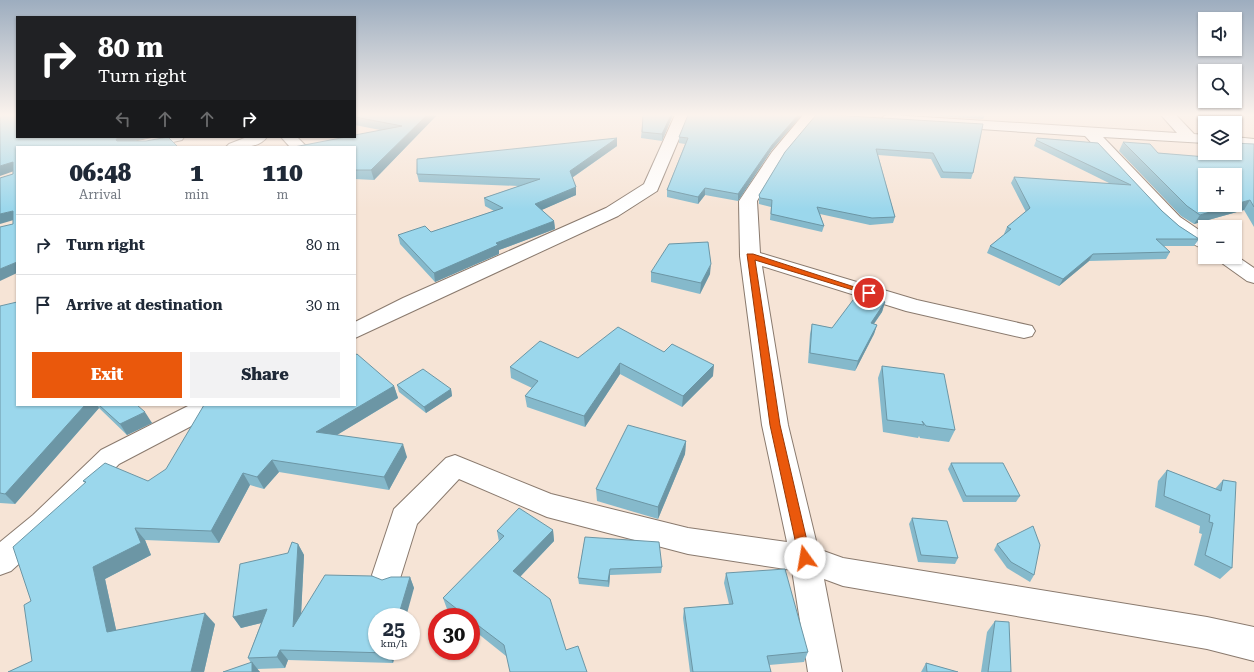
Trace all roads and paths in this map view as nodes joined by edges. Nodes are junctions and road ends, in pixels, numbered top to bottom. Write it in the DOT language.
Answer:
graph roads {
  1 [pos="668,146"];
  2 [pos="784,146"];
  3 [pos="1104,146"];
  4 [pos="1198,238"];
  5 [pos="750,256"];
  6 [pos="1236,264"];
  7 [pos="1254,277"];
  8 [pos="356,330"];
  9 [pos="1024,331"];
  10 [pos="209,406"];
  11 [pos="805,558"];
  12 [pos="0,561"];
  13 [pos="387,575"];
  14 [pos="1254,644"];
  15 [pos="825,672"];
  1 -- 8 [label="street"];
  2 -- 5 [label="street"];
  3 -- 4 [label="street"];
  5 -- 9 [label="street"];
  5 -- 11 [label="street"];
  6 -- 7 [label="street"];
  10 -- 12 [label="street"];
  11 -- 13 [label="street"];
  11 -- 14 [label="street"];
  11 -- 15 [label="street"];
}
